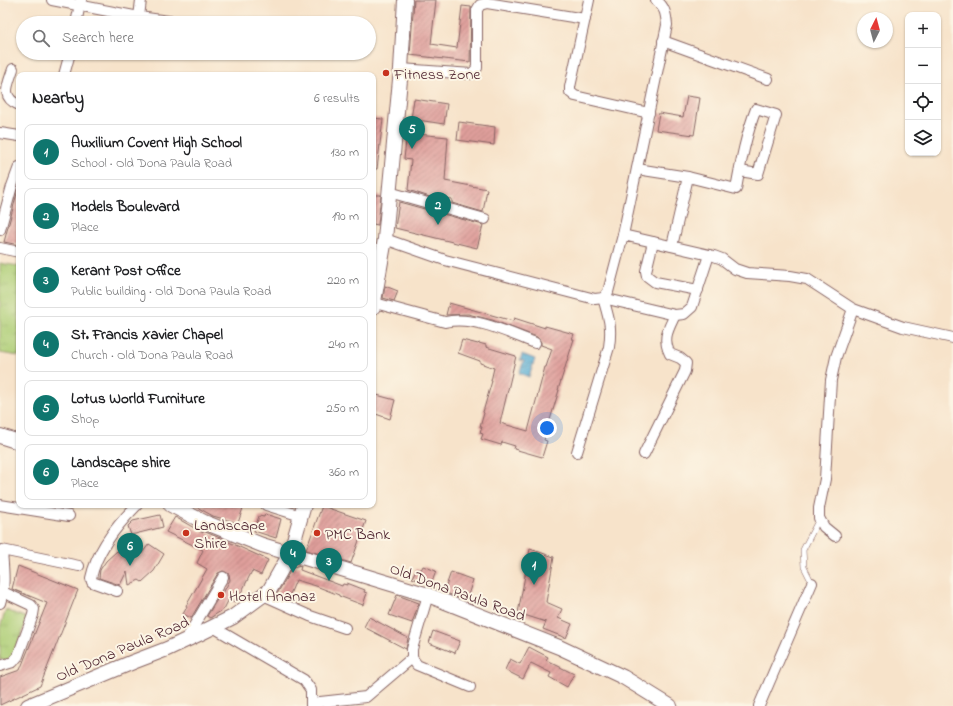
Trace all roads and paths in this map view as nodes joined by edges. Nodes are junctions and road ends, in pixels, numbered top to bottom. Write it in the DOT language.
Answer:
graph roads {
  1 [pos="52,0"];
  2 [pos="141,0"];
  3 [pos="405,0"];
  4 [pos="589,0"];
  5 [pos="656,0"];
  6 [pos="81,3"];
  7 [pos="78,16"];
  8 [pos="135,16"];
  9 [pos="139,16"];
  10 [pos="585,19"];
  11 [pos="663,41"];
  12 [pos="68,60"];
  13 [pos="12,69"];
  14 [pos="401,70"];
  15 [pos="65,72"];
  16 [pos="768,79"];
  17 [pos="16,104"];
  18 [pos="649,113"];
  19 [pos="0,133"];
  20 [pos="16,136"];
  21 [pos="637,169"];
  22 [pos="740,171"];
  23 [pos="688,177"];
  24 [pos="15,186"];
  25 [pos="389,192"];
  26 [pos="485,219"];
  27 [pos="0,230"];
  28 [pos="623,235"];
  29 [pos="385,239"];
  30 [pos="653,242"];
  31 [pos="672,246"];
  32 [pos="0,248"];
  33 [pos="16,251"];
  34 [pos="709,255"];
  35 [pos="698,290"];
  36 [pos="376,293"];
  37 [pos="603,298"];
  38 [pos="376,305"];
  39 [pos="853,309"];
  40 [pos="675,315"];
  41 [pos="953,338"];
  42 [pos="535,343"];
  43 [pos="0,436"];
  44 [pos="16,441"];
  45 [pos="577,452"];
  46 [pos="644,454"];
  47 [pos="0,505"];
  48 [pos="16,508"];
  49 [pos="19,508"];
  50 [pos="134,508"];
  51 [pos="177,508"];
  52 [pos="288,508"];
  53 [pos="303,510"];
  54 [pos="69,516"];
  55 [pos="819,518"];
  56 [pos="835,536"];
  57 [pos="1,549"];
  58 [pos="290,554"];
  59 [pos="79,566"];
  60 [pos="223,577"];
  61 [pos="812,583"];
  62 [pos="117,591"];
  63 [pos="3,592"];
  64 [pos="263,595"];
  65 [pos="428,595"];
  66 [pos="0,603"];
  67 [pos="213,627"];
  68 [pos="345,628"];
  69 [pos="185,641"];
  70 [pos="412,658"];
  71 [pos="0,666"];
  72 [pos="470,688"];
  73 [pos="311,705"];
  74 [pos="28,706"];
  75 [pos="670,706"];
  76 [pos="759,706"];
  1 -- 6 [label="street"];
  2 -- 9 [label="street"];
  3 -- 14 [label="main road"];
  4 -- 10 [label="street"];
  5 -- 11 [label="street"];
  6 -- 7 [label="street"];
  6 -- 8 [label="street"];
  10 -- 14 [label="street"];
  10 -- 18 [label="street"];
  11 -- 16 [label="street"];
  11 -- 18 [label="street"];
  12 -- 15 [label="street"];
  13 -- 17 [label="street"];
  14 -- 25 [label="main road"];
  18 -- 21 [label="street"];
  19 -- 20 [label="street"];
  21 -- 23 [label="street"];
  21 -- 28 [label="street"];
  22 -- 22 [label="street"];
  22 -- 23 [label="street"];
  23 -- 31 [label="street"];
  24 -- 27 [label="street"];
  25 -- 26 [label="street"];
  25 -- 29 [label="main road"];
  28 -- 30 [label="street"];
  28 -- 37 [label="street"];
  29 -- 36 [label="main road"];
  29 -- 37 [label="street"];
  30 -- 31 [label="street"];
  30 -- 35 [label="street"];
  31 -- 34 [label="street"];
  32 -- 33 [label="street"];
  34 -- 35 [label="street"];
  34 -- 39 [label="street"];
  35 -- 40 [label="street"];
  37 -- 40 [label="street"];
  37 -- 45 [label="street"];
  38 -- 42 [label="street"];
  39 -- 41 [label="street"];
  39 -- 55 [label="street"];
  40 -- 46 [label="street"];
  43 -- 44 [label="main road"];
  47 -- 48 [label="street"];
  49 -- 54 [label="street"];
  50 -- 62 [label="street"];
  51 -- 58 [label="main road"];
  52 -- 53 [label="street"];
  53 -- 58 [label="main road"];
  55 -- 56 [label="street"];
  55 -- 61 [label="lane"];
  57 -- 59 [label="street"];
  57 -- 63 [label="street"];
  58 -- 64 [label="main road, Old Dona Paula Road"];
  58 -- 65 [label="main road, Old Dona Paula Road"];
  60 -- 69 [label="street"];
  61 -- 76 [label="street"];
  63 -- 66 [label="street"];
  63 -- 71 [label="street"];
  64 -- 67 [label="main road, Old Dona Paula Road"];
  64 -- 68 [label="street"];
  65 -- 70 [label="street"];
  65 -- 75 [label="main road, Old Dona Paula Road"];
  67 -- 69 [label="main road, Old Dona Paula Road"];
  67 -- 73 [label="street"];
  69 -- 74 [label="main road, Old Dona Paula Road"];
  70 -- 72 [label="street"];
  70 -- 73 [label="street"];
}
